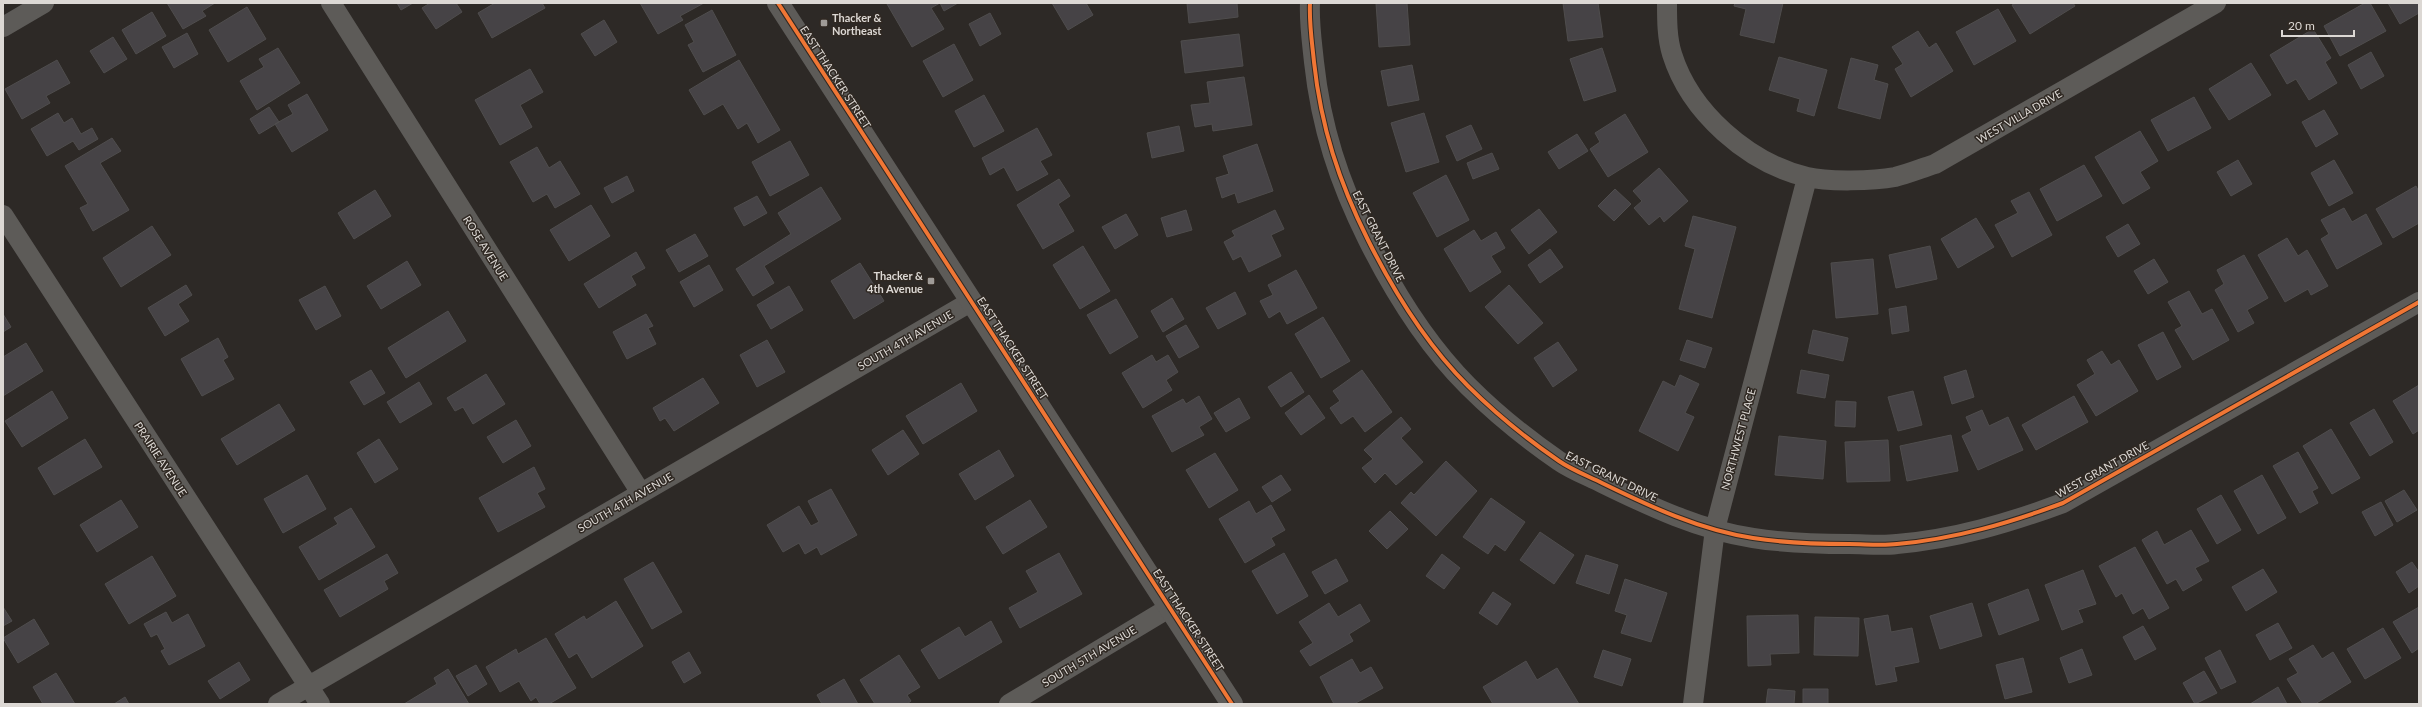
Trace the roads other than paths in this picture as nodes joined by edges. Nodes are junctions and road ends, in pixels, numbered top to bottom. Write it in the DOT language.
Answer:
graph roads {
  1 [pos="44,3"];
  2 [pos="331,3"];
  3 [pos="778,3"];
  4 [pos="1310,3"];
  5 [pos="1667,3"];
  6 [pos="2216,3"];
  7 [pos="3,27"];
  8 [pos="1807,178"];
  9 [pos="3,215"];
  10 [pos="972,301"];
  11 [pos="2419,302"];
  12 [pos="642,493"];
  13 [pos="1715,529"];
  14 [pos="1170,608"];
  15 [pos="308,686"];
  16 [pos="278,704"];
  17 [pos="320,704"];
  18 [pos="1009,704"];
  19 [pos="1232,704"];
  20 [pos="1692,704"];
  1 -- 7 [label="street"];
  2 -- 12 [label="street, ROSE AVENUE"];
  3 -- 10 [label="street, EAST THACKER STREET"];
  4 -- 13 [label="street, EAST GRANT DRIVE"];
  5 -- 8 [label="street, WEST VILLA DRIVE"];
  6 -- 8 [label="street, WEST VILLA DRIVE"];
  8 -- 13 [label="street, NORTHWEST PLACE"];
  9 -- 15 [label="street, PRAIRIE AVENUE"];
  10 -- 12 [label="street, SOUTH 4TH AVENUE"];
  10 -- 14 [label="street, EAST THACKER STREET"];
  11 -- 13 [label="street, WEST GRANT DRIVE"];
  12 -- 15 [label="street, SOUTH 4TH AVENUE"];
  13 -- 20 [label="street, NORTHWEST PLACE"];
  14 -- 18 [label="street, SOUTH 5TH AVENUE"];
  14 -- 19 [label="street, EAST THACKER STREET"];
  15 -- 16 [label="street, SOUTH 4TH AVENUE"];
  15 -- 17 [label="street, PRAIRIE AVENUE"];
}
